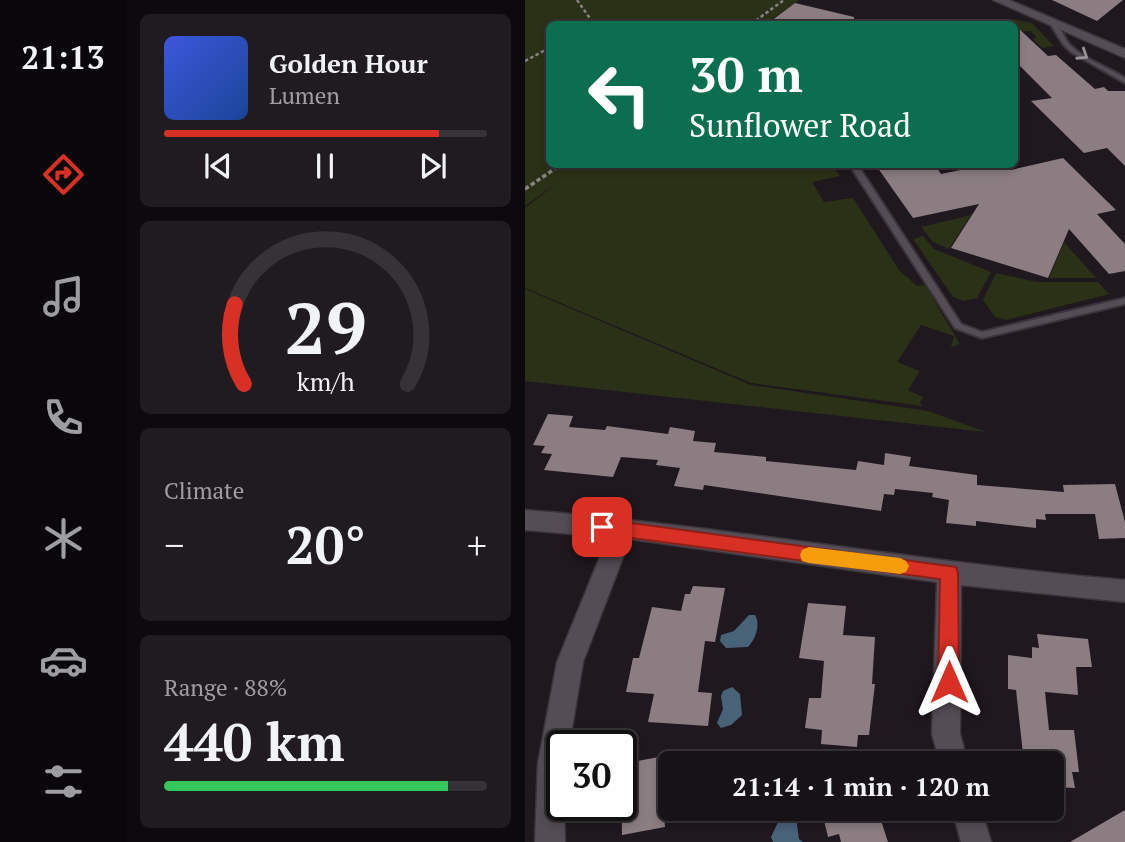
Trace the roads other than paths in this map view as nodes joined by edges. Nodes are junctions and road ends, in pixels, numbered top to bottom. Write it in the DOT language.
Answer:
graph roads {
  1 [pos="999,0"];
  2 [pos="1050,20"];
  3 [pos="1125,54"];
  4 [pos="1125,81"];
  5 [pos="856,168"];
  6 [pos="1125,301"];
  7 [pos="525,520"];
  8 [pos="623,528"];
  9 [pos="949,573"];
  10 [pos="1125,591"];
  11 [pos="951,751"];
  12 [pos="970,821"];
  13 [pos="549,842"];
  14 [pos="975,842"];
  1 -- 2 [label="street"];
  2 -- 3 [label="street"];
  2 -- 4 [label="lane, one-way"];
  5 -- 6 [label="lane"];
  7 -- 8 [label="street"];
  8 -- 9 [label="street"];
  8 -- 13 [label="street"];
  9 -- 10 [label="street"];
  9 -- 11 [label="street"];
  12 -- 14 [label="street"];
}
